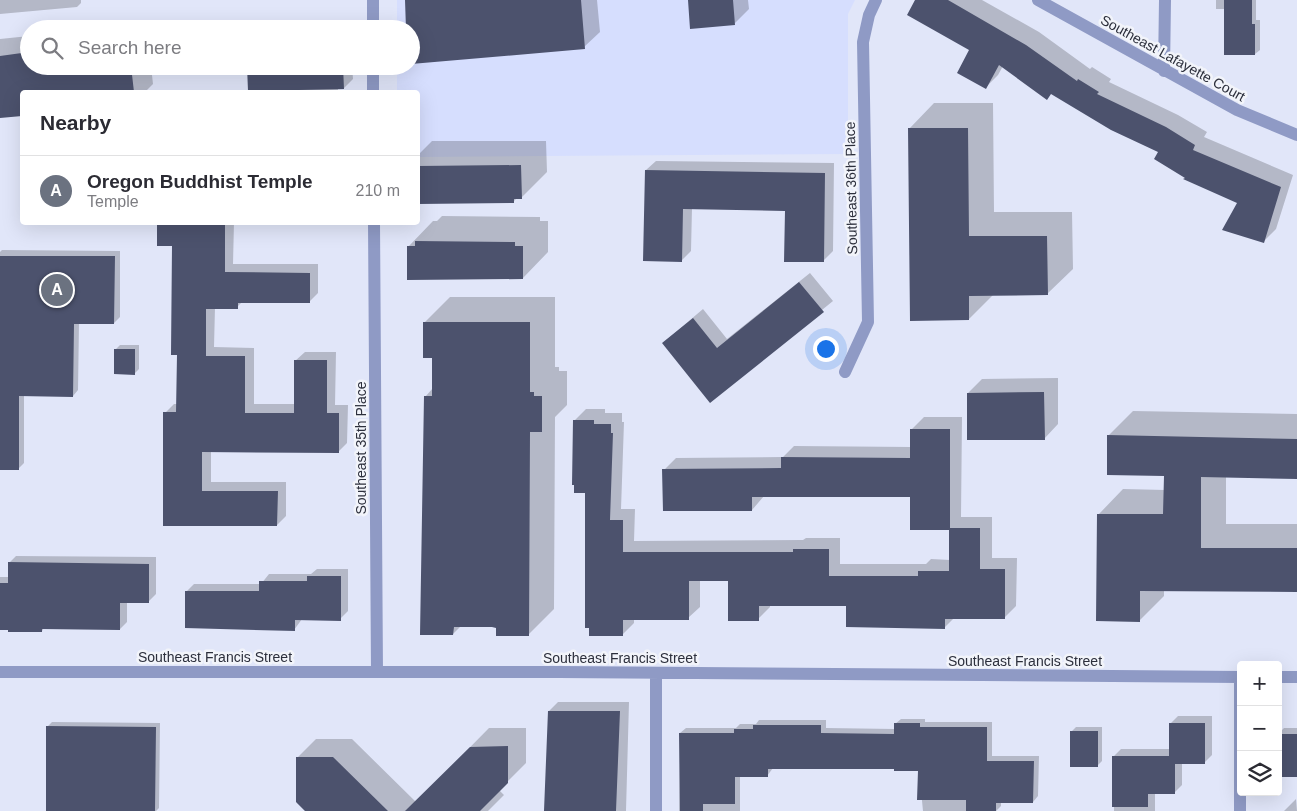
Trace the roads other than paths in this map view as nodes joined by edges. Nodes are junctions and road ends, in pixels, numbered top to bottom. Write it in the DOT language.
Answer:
graph roads {
  1 [pos="373,0"];
  2 [pos="876,0"];
  3 [pos="1038,0"];
  4 [pos="1165,0"];
  5 [pos="373,20"];
  6 [pos="1164,71"];
  7 [pos="373,75"];
  8 [pos="374,90"];
  9 [pos="1297,135"];
  10 [pos="374,225"];
  11 [pos="845,372"];
  12 [pos="0,672"];
  13 [pos="377,672"];
  14 [pos="656,673"];
  15 [pos="1237,677"];
  16 [pos="1282,677"];
  17 [pos="1297,677"];
  18 [pos="1241,706"];
  19 [pos="656,811"];
  20 [pos="1240,811"];
  1 -- 5 [label="street"];
  2 -- 11 [label="street, Southeast 36th Place"];
  3 -- 6 [label="street, Southeast Lafayette Court"];
  4 -- 6 [label="street"];
  6 -- 9 [label="street, Southeast Lafayette Court"];
  7 -- 8 [label="street"];
  10 -- 13 [label="street, Southeast 35th Place"];
  12 -- 13 [label="street, Southeast Francis Street"];
  13 -- 14 [label="street, Southeast Francis Street"];
  14 -- 15 [label="street, Southeast Francis Street"];
  14 -- 19 [label="street"];
  16 -- 17 [label="street"];
  18 -- 20 [label="street"];
}
